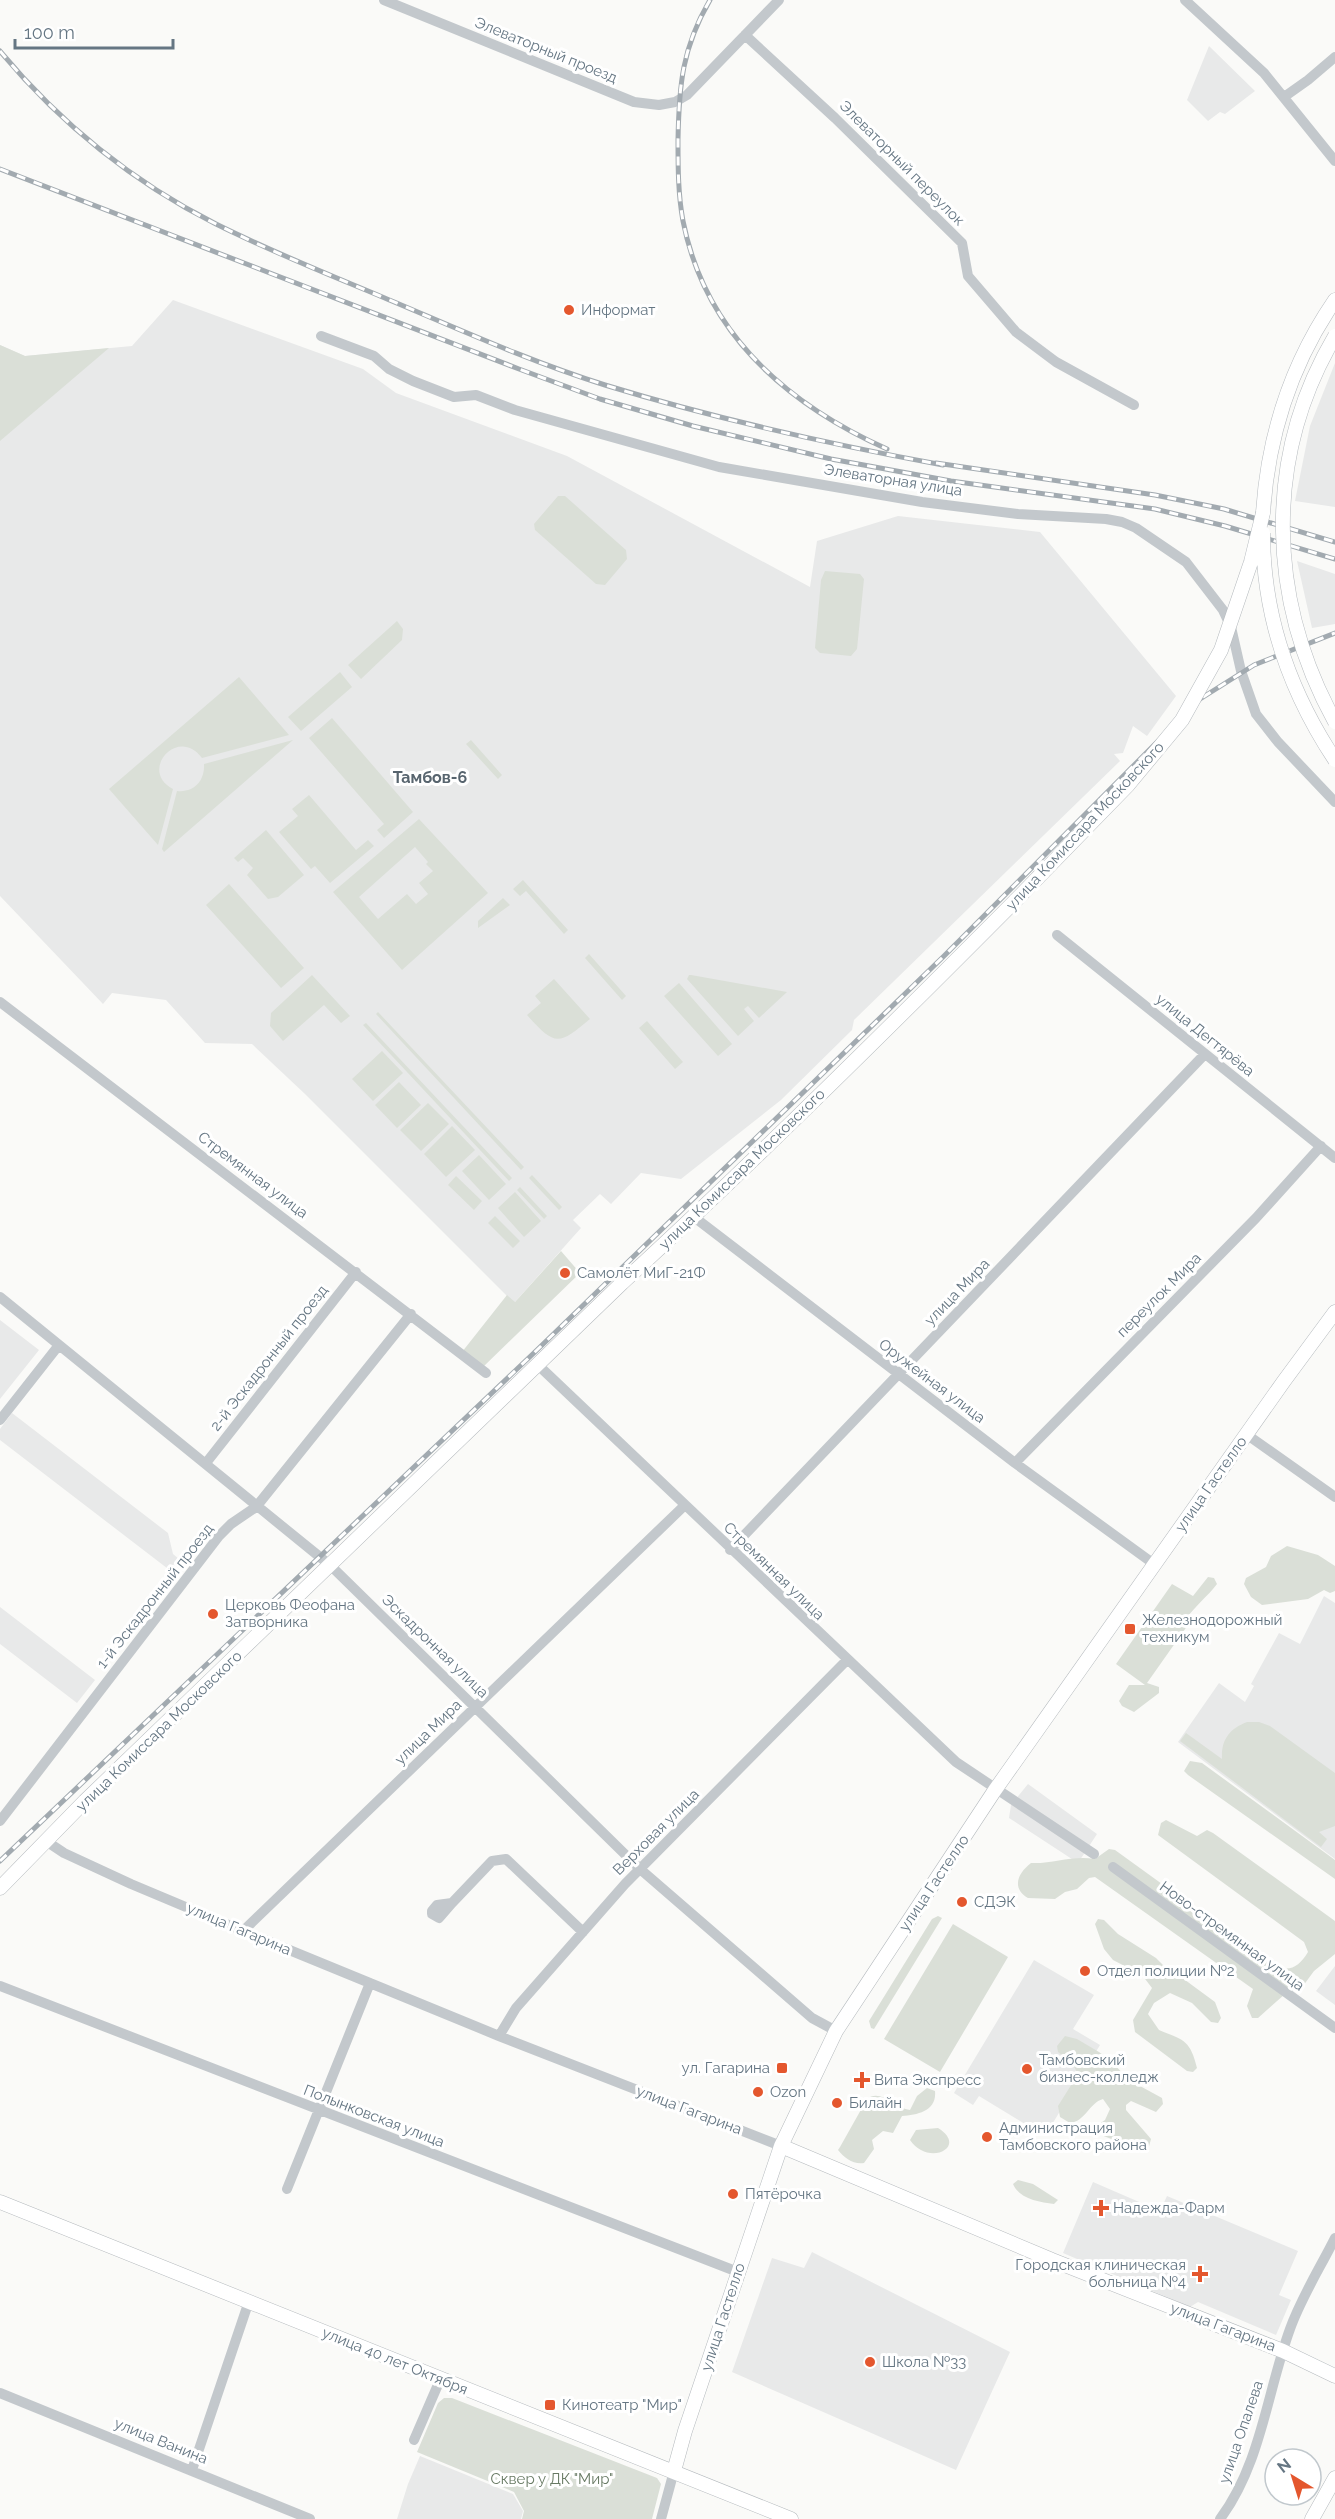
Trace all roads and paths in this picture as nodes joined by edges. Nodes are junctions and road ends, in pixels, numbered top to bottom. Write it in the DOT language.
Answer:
graph roads {
  1 [pos="384,0"];
  2 [pos="779,0"];
  3 [pos="1185,0"];
  4 [pos="745,35"];
  5 [pos="1335,57"];
  6 [pos="1284,97"];
  7 [pos="1335,161"];
  8 [pos="1335,300"];
  9 [pos="321,336"];
  10 [pos="1335,336"];
  11 [pos="1134,405"];
  12 [pos="1263,513"];
  13 [pos="1335,722"];
  14 [pos="1335,760"];
  15 [pos="1335,802"];
  16 [pos="1057,935"];
  17 [pos="0,1002"];
  18 [pos="1204,1054"];
  19 [pos="1322,1146"];
  20 [pos="1335,1158"];
  21 [pos="694,1217"];
  22 [pos="356,1272"];
  23 [pos="0,1297"];
  24 [pos="1335,1312"];
  25 [pos="411,1314"];
  26 [pos="59,1345"];
  27 [pos="538,1365"];
  28 [pos="486,1373"];
  29 [pos="899,1375"];
  30 [pos="0,1420"];
  31 [pos="1246,1434"];
  32 [pos="206,1463"];
  33 [pos="1015,1463"];
  34 [pos="1335,1497"];
  35 [pos="686,1505"];
  36 [pos="256,1507"];
  37 [pos="730,1550"];
  38 [pos="1154,1564"];
  39 [pos="331,1566"];
  40 [pos="846,1660"];
  41 [pos="476,1706"];
  42 [pos="995,1790"];
  43 [pos="0,1821"];
  44 [pos="46,1841"];
  45 [pos="1094,1854"];
  46 [pos="1113,1867"];
  47 [pos="640,1869"];
  48 [pos="0,1888"];
  49 [pos="452,1904"];
  50 [pos="243,1931"];
  51 [pos="583,1932"];
  52 [pos="370,1983"];
  53 [pos="0,1986"];
  54 [pos="1335,2028"];
  55 [pos="836,2031"];
  56 [pos="499,2036"];
  57 [pos="318,2110"];
  58 [pos="781,2146"];
  59 [pos="287,2189"];
  60 [pos="0,2202"];
  61 [pos="1335,2238"];
  62 [pos="738,2272"];
  63 [pos="249,2301"];
  64 [pos="1283,2351"];
  65 [pos="1335,2376"];
  66 [pos="440,2380"];
  67 [pos="0,2393"];
  68 [pos="414,2440"];
  69 [pos="192,2470"];
  70 [pos="674,2471"];
  71 [pos="1335,2478"];
  72 [pos="309,2519"];
  73 [pos="661,2519"];
  74 [pos="791,2519"];
  75 [pos="1220,2519"];
  76 [pos="1312,2519"];
  1 -- 4 [label="street, Элеваторный проезд"];
  2 -- 4 [label="street"];
  3 -- 6 [label="street"];
  4 -- 11 [label="street, Элеваторный переулок"];
  5 -- 6 [label="street"];
  6 -- 7 [label="street"];
  8 -- 12 [label="main road"];
  9 -- 15 [label="street, Элеваторная улица"];
  10 -- 13 [label="main road, bridge"];
  12 -- 14 [label="main road, bridge"];
  12 -- 21 [label="main road, улица Комиссара Московского, bridge"];
  16 -- 18 [label="street, улица Дегтярёва"];
  17 -- 22 [label="street, Стремянная улица"];
  18 -- 19 [label="street, улица Дегтярёва"];
  18 -- 29 [label="street, улица Мира"];
  19 -- 20 [label="street, улица Дегтярёва"];
  19 -- 33 [label="street, переулок Мира"];
  21 -- 27 [label="main road, улица Комиссара Московского"];
  21 -- 29 [label="street, Оружейная улица"];
  22 -- 25 [label="street, Стремянная улица"];
  22 -- 32 [label="street, 2-й Эскадронный проезд"];
  23 -- 26 [label="street, Эскадронная улица"];
  24 -- 31 [label="main road, улица Гастелло"];
  25 -- 28 [label="street, Стремянная улица"];
  25 -- 36 [label="street, 1-й Эскадронный проезд"];
  26 -- 30 [label="street"];
  26 -- 32 [label="street, Эскадронная улица"];
  27 -- 35 [label="street, Стремянная улица"];
  27 -- 39 [label="main road, улица Комиссара Московского"];
  29 -- 33 [label="street, Оружейная улица"];
  29 -- 37 [label="street, улица Мира"];
  31 -- 34 [label="street"];
  31 -- 38 [label="main road, улица Гастелло"];
  32 -- 36 [label="street, Эскадронная улица"];
  33 -- 38 [label="street, Оружейная улица"];
  35 -- 37 [label="street, Стремянная улица"];
  35 -- 41 [label="street, улица Мира"];
  36 -- 39 [label="street, Эскадронная улица"];
  36 -- 43 [label="street, 1-й Эскадронный проезд"];
  37 -- 40 [label="street, Стремянная улица"];
  38 -- 42 [label="main road, улица Гастелло"];
  39 -- 41 [label="street, Эскадронная улица"];
  39 -- 44 [label="main road, улица Комиссара Московского"];
  40 -- 42 [label="street, Стремянная улица"];
  40 -- 47 [label="street, Верховая улица"];
  41 -- 47 [label="street, Эскадронная улица"];
  41 -- 50 [label="street, улица Мира"];
  42 -- 45 [label="street"];
  42 -- 55 [label="main road, улица Гастелло"];
  44 -- 48 [label="main road, улица Комиссара Московского"];
  44 -- 50 [label="street, улица Гагарина"];
  46 -- 54 [label="street, Ново-стремянная улица"];
  47 -- 51 [label="street, Верховая улица"];
  47 -- 55 [label="street, Эскадронная улица"];
  49 -- 51 [label="street"];
  50 -- 52 [label="street, улица Гагарина"];
  51 -- 56 [label="street, Верховая улица"];
  52 -- 56 [label="street, улица Гагарина"];
  52 -- 57 [label="street"];
  53 -- 57 [label="street, Полынковская улица"];
  55 -- 58 [label="main road, улица Гастелло"];
  56 -- 58 [label="street, улица Гагарина"];
  57 -- 59 [label="street"];
  57 -- 62 [label="street, Полынковская улица"];
  58 -- 62 [label="main road, улица Гастелло"];
  58 -- 64 [label="main road, улица Гагарина"];
  60 -- 63 [label="main road, улица 40 лет Октября"];
  61 -- 64 [label="street, улица Опалева"];
  62 -- 70 [label="main road, улица Гастелло"];
  63 -- 66 [label="main road, улица 40 лет Октября"];
  63 -- 69 [label="street"];
  64 -- 65 [label="main road, улица Гагарина"];
  64 -- 75 [label="street, улица Опалева"];
  66 -- 68 [label="street"];
  66 -- 70 [label="main road, улица 40 лет Октября"];
  67 -- 69 [label="street, улица Ванина"];
  69 -- 72 [label="street, улица Ванина"];
  70 -- 73 [label="street, улица Гастелло"];
  70 -- 74 [label="main road, улица 40 лет Октября"];
  71 -- 76 [label="main road"];
}
